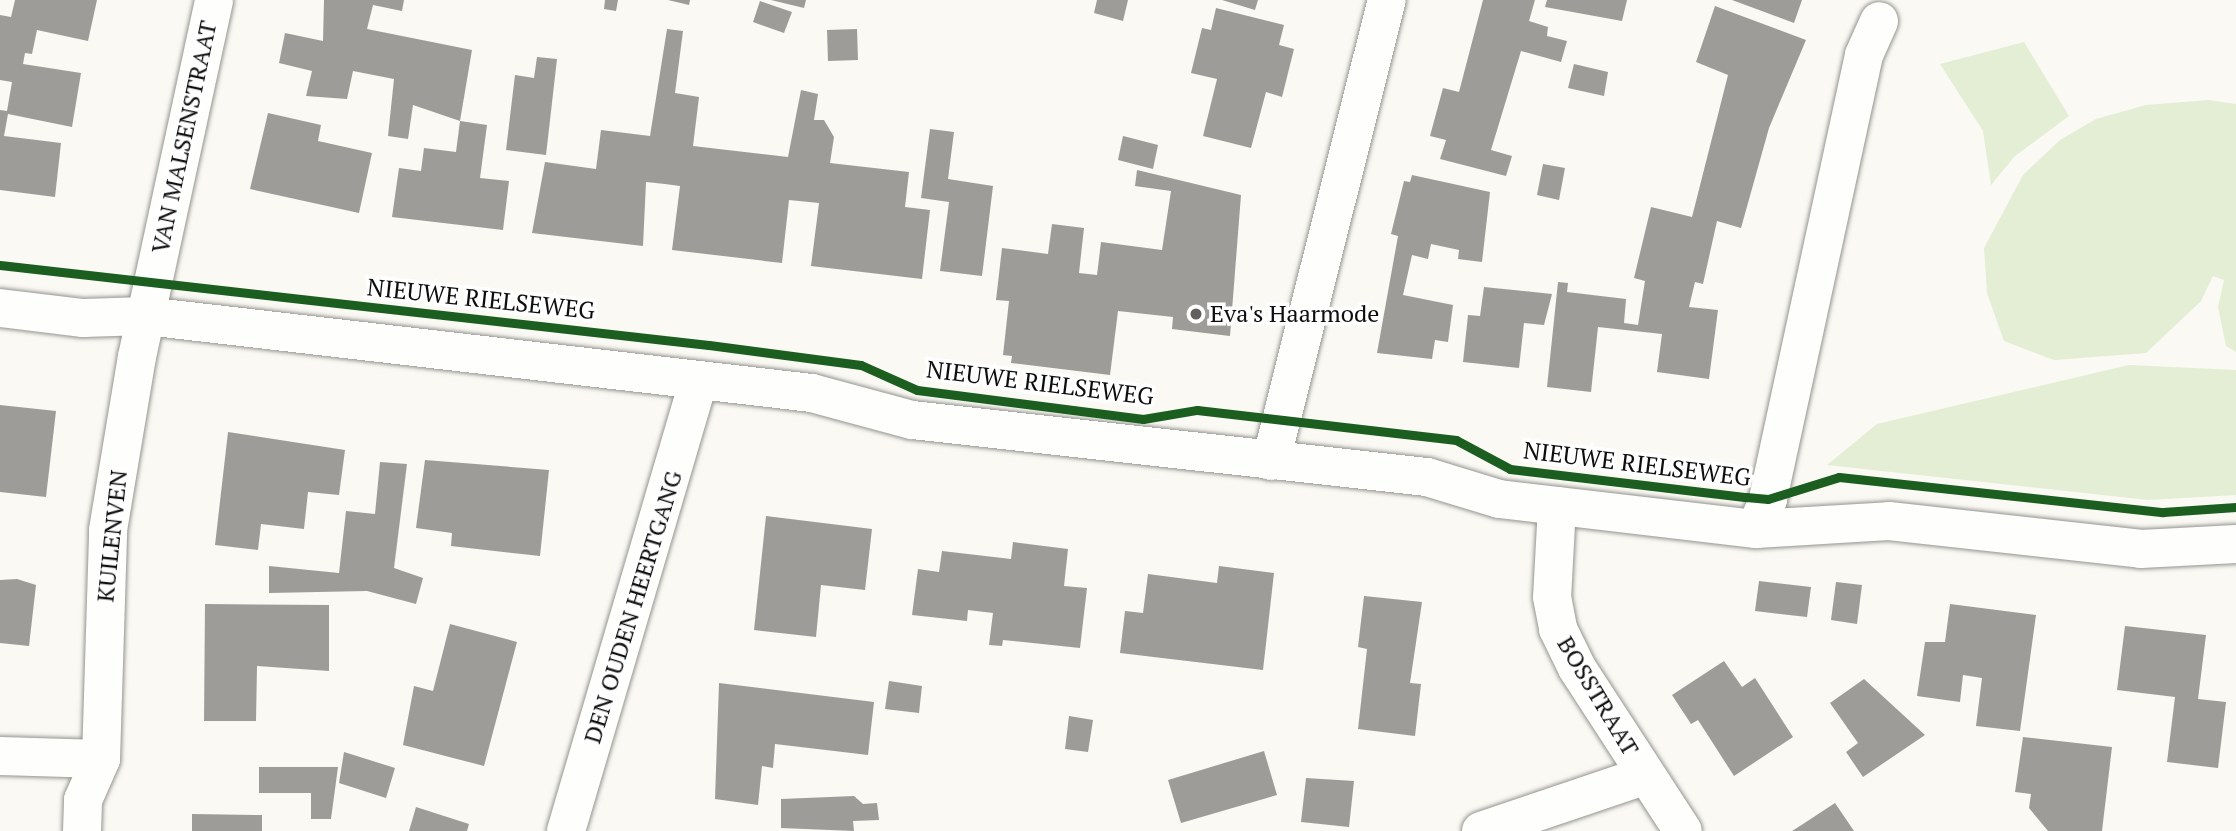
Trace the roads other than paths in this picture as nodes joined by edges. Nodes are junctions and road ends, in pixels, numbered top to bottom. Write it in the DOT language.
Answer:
graph roads {
  1 [pos="214,0"];
  2 [pos="1387,0"];
  3 [pos="1879,21"];
  4 [pos="0,309"];
  5 [pos="146,316"];
  6 [pos="698,383"];
  7 [pos="1271,461"];
  8 [pos="1557,506"];
  9 [pos="1756,529"];
  10 [pos="2236,544"];
  11 [pos="0,756"];
  12 [pos="101,759"];
  13 [pos="1646,775"];
  14 [pos="82,831"];
  15 [pos="566,831"];
  16 [pos="1481,831"];
  17 [pos="1683,831"];
  1 -- 5 [label="street, VAN MALSENSTRAAT"];
  2 -- 7 [label="street"];
  3 -- 9 [label="street, NIEUWE RIELSEWEG"];
  4 -- 5 [label="street, NIEUWE RIELSEWEG"];
  5 -- 6 [label="street, NIEUWE RIELSEWEG"];
  5 -- 12 [label="street, KUILENVEN"];
  6 -- 7 [label="street, NIEUWE RIELSEWEG"];
  6 -- 15 [label="street, DEN OUDEN HEERTGANG"];
  7 -- 8 [label="street, NIEUWE RIELSEWEG"];
  8 -- 9 [label="street, NIEUWE RIELSEWEG"];
  8 -- 13 [label="street, BOSSTRAAT"];
  9 -- 10 [label="street, NIEUWE RIELSEWEG"];
  11 -- 12 [label="street"];
  12 -- 14 [label="street, KUILENVEN"];
  13 -- 16 [label="street"];
  13 -- 17 [label="street, BOSSTRAAT"];
}
